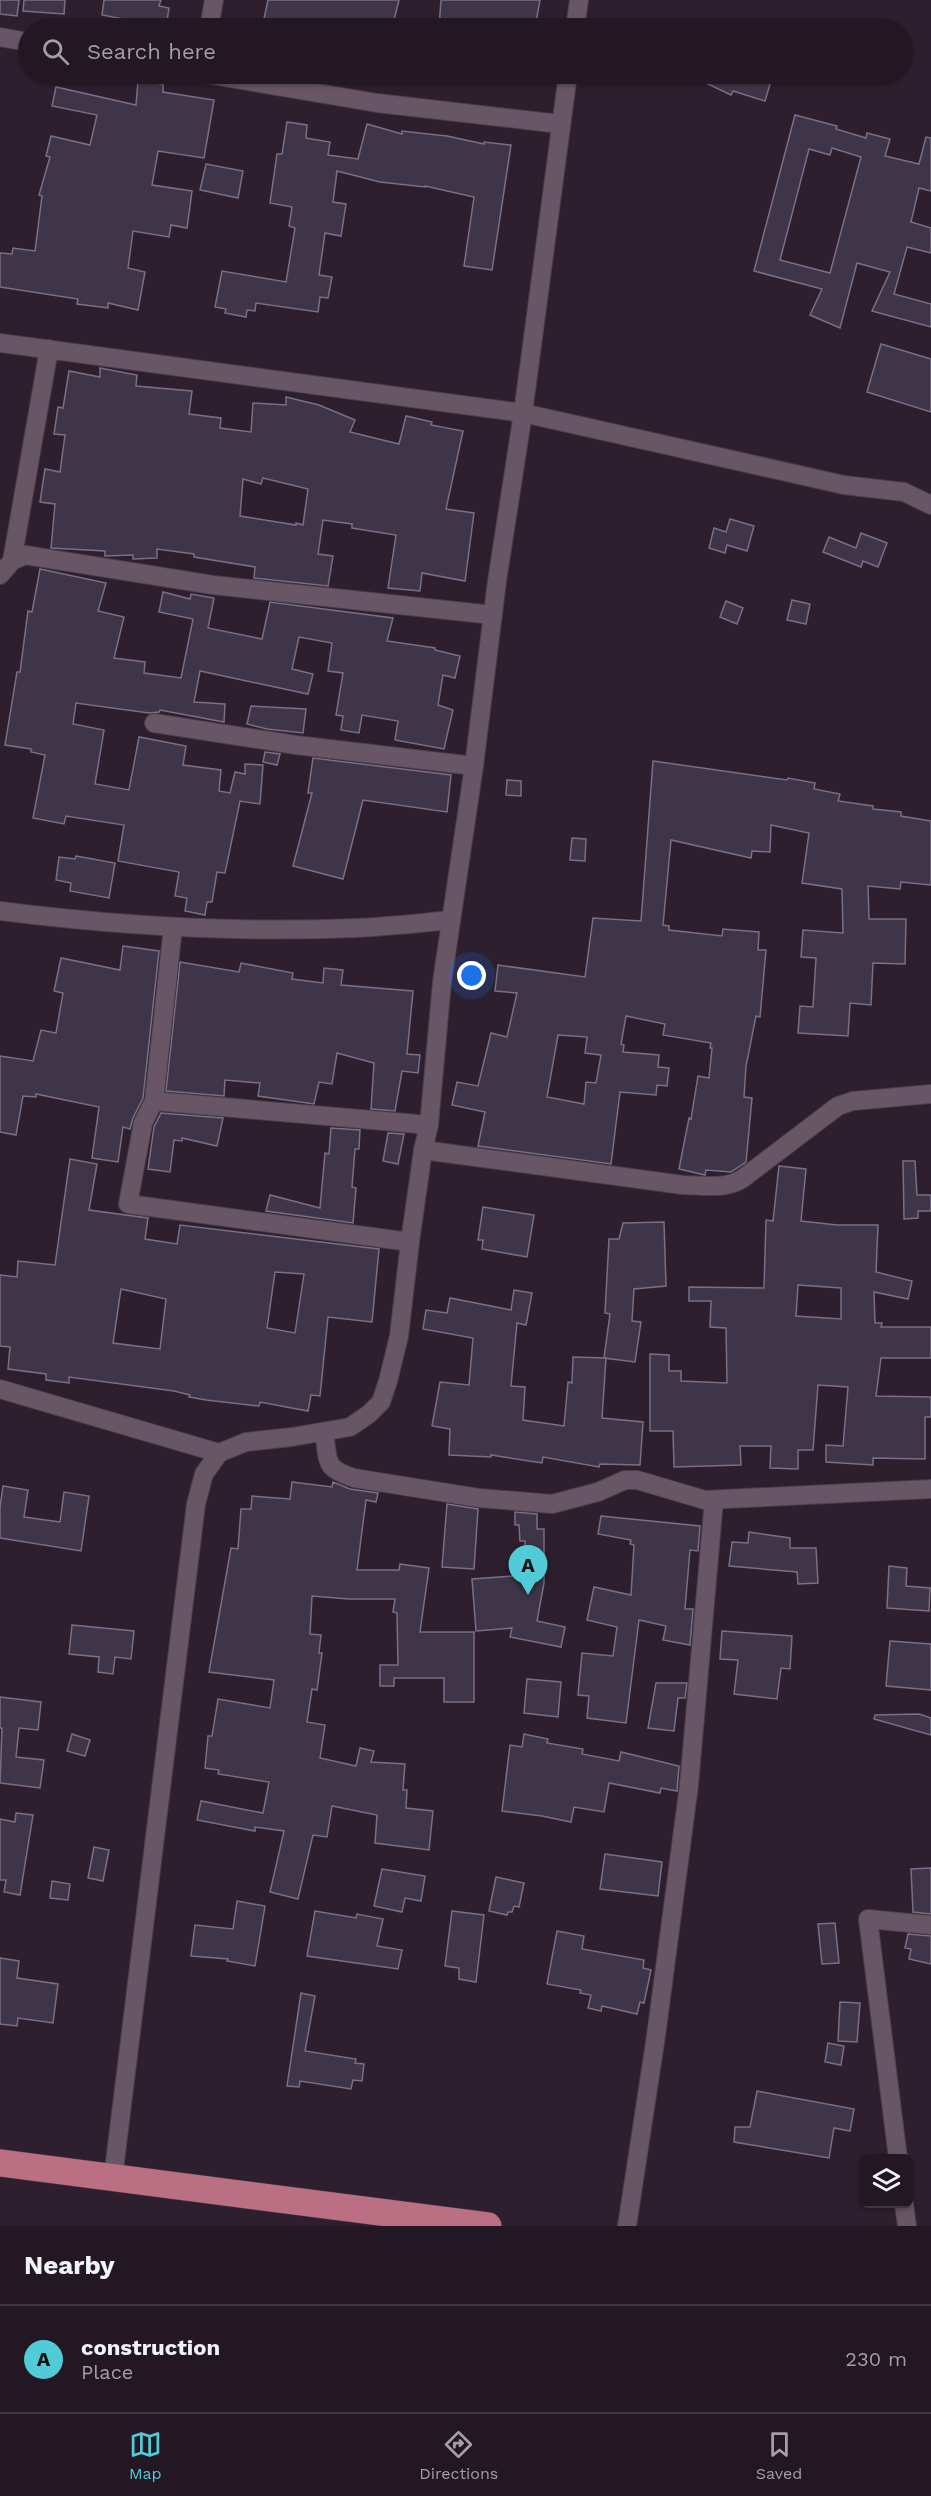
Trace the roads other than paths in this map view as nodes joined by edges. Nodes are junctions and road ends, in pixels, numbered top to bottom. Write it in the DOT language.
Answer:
graph roads {
  1 [pos="214,0"];
  2 [pos="579,0"];
  3 [pos="211,18"];
  4 [pos="576,18"];
  5 [pos="0,37"];
  6 [pos="18,40"];
  7 [pos="265,84"];
  8 [pos="566,84"];
  9 [pos="560,124"];
  10 [pos="0,343"];
  11 [pos="49,349"];
  12 [pos="523,413"];
  13 [pos="931,505"];
  14 [pos="6,568"];
  15 [pos="493,615"];
  16 [pos="154,723"];
  17 [pos="474,766"];
  18 [pos="0,911"];
  19 [pos="451,920"];
  20 [pos="173,927"];
  21 [pos="931,1094"];
  22 [pos="154,1101"];
  23 [pos="429,1125"];
  24 [pos="423,1150"];
  25 [pos="410,1242"];
  26 [pos="0,1389"];
  27 [pos="324,1432"];
  28 [pos="219,1453"];
  29 [pos="931,1489"];
  30 [pos="714,1500"];
  31 [pos="931,1925"];
  32 [pos="897,2154"];
  33 [pos="0,2163"];
  34 [pos="113,2178"];
  35 [pos="905,2208"];
  36 [pos="488,2226"];
  37 [pos="627,2226"];
  38 [pos="907,2226"];
  1 -- 3 [label="street"];
  2 -- 4 [label="street"];
  5 -- 6 [label="street"];
  7 -- 9 [label="street"];
  8 -- 9 [label="street"];
  9 -- 12 [label="street"];
  10 -- 11 [label="street"];
  11 -- 12 [label="street"];
  11 -- 14 [label="street"];
  12 -- 13 [label="street"];
  12 -- 15 [label="street"];
  14 -- 15 [label="street"];
  15 -- 17 [label="street"];
  16 -- 17 [label="street"];
  17 -- 19 [label="street"];
  18 -- 20 [label="street"];
  19 -- 20 [label="street"];
  19 -- 23 [label="street"];
  20 -- 22 [label="street"];
  21 -- 24 [label="street"];
  22 -- 23 [label="street"];
  22 -- 25 [label="street"];
  23 -- 24 [label="street"];
  24 -- 25 [label="street"];
  25 -- 27 [label="street"];
  26 -- 28 [label="street"];
  27 -- 28 [label="street"];
  27 -- 30 [label="street"];
  28 -- 34 [label="street"];
  29 -- 30 [label="street"];
  30 -- 37 [label="street"];
  31 -- 32 [label="street"];
  33 -- 34 [label="highway"];
  34 -- 36 [label="highway"];
  35 -- 38 [label="street"];
}
